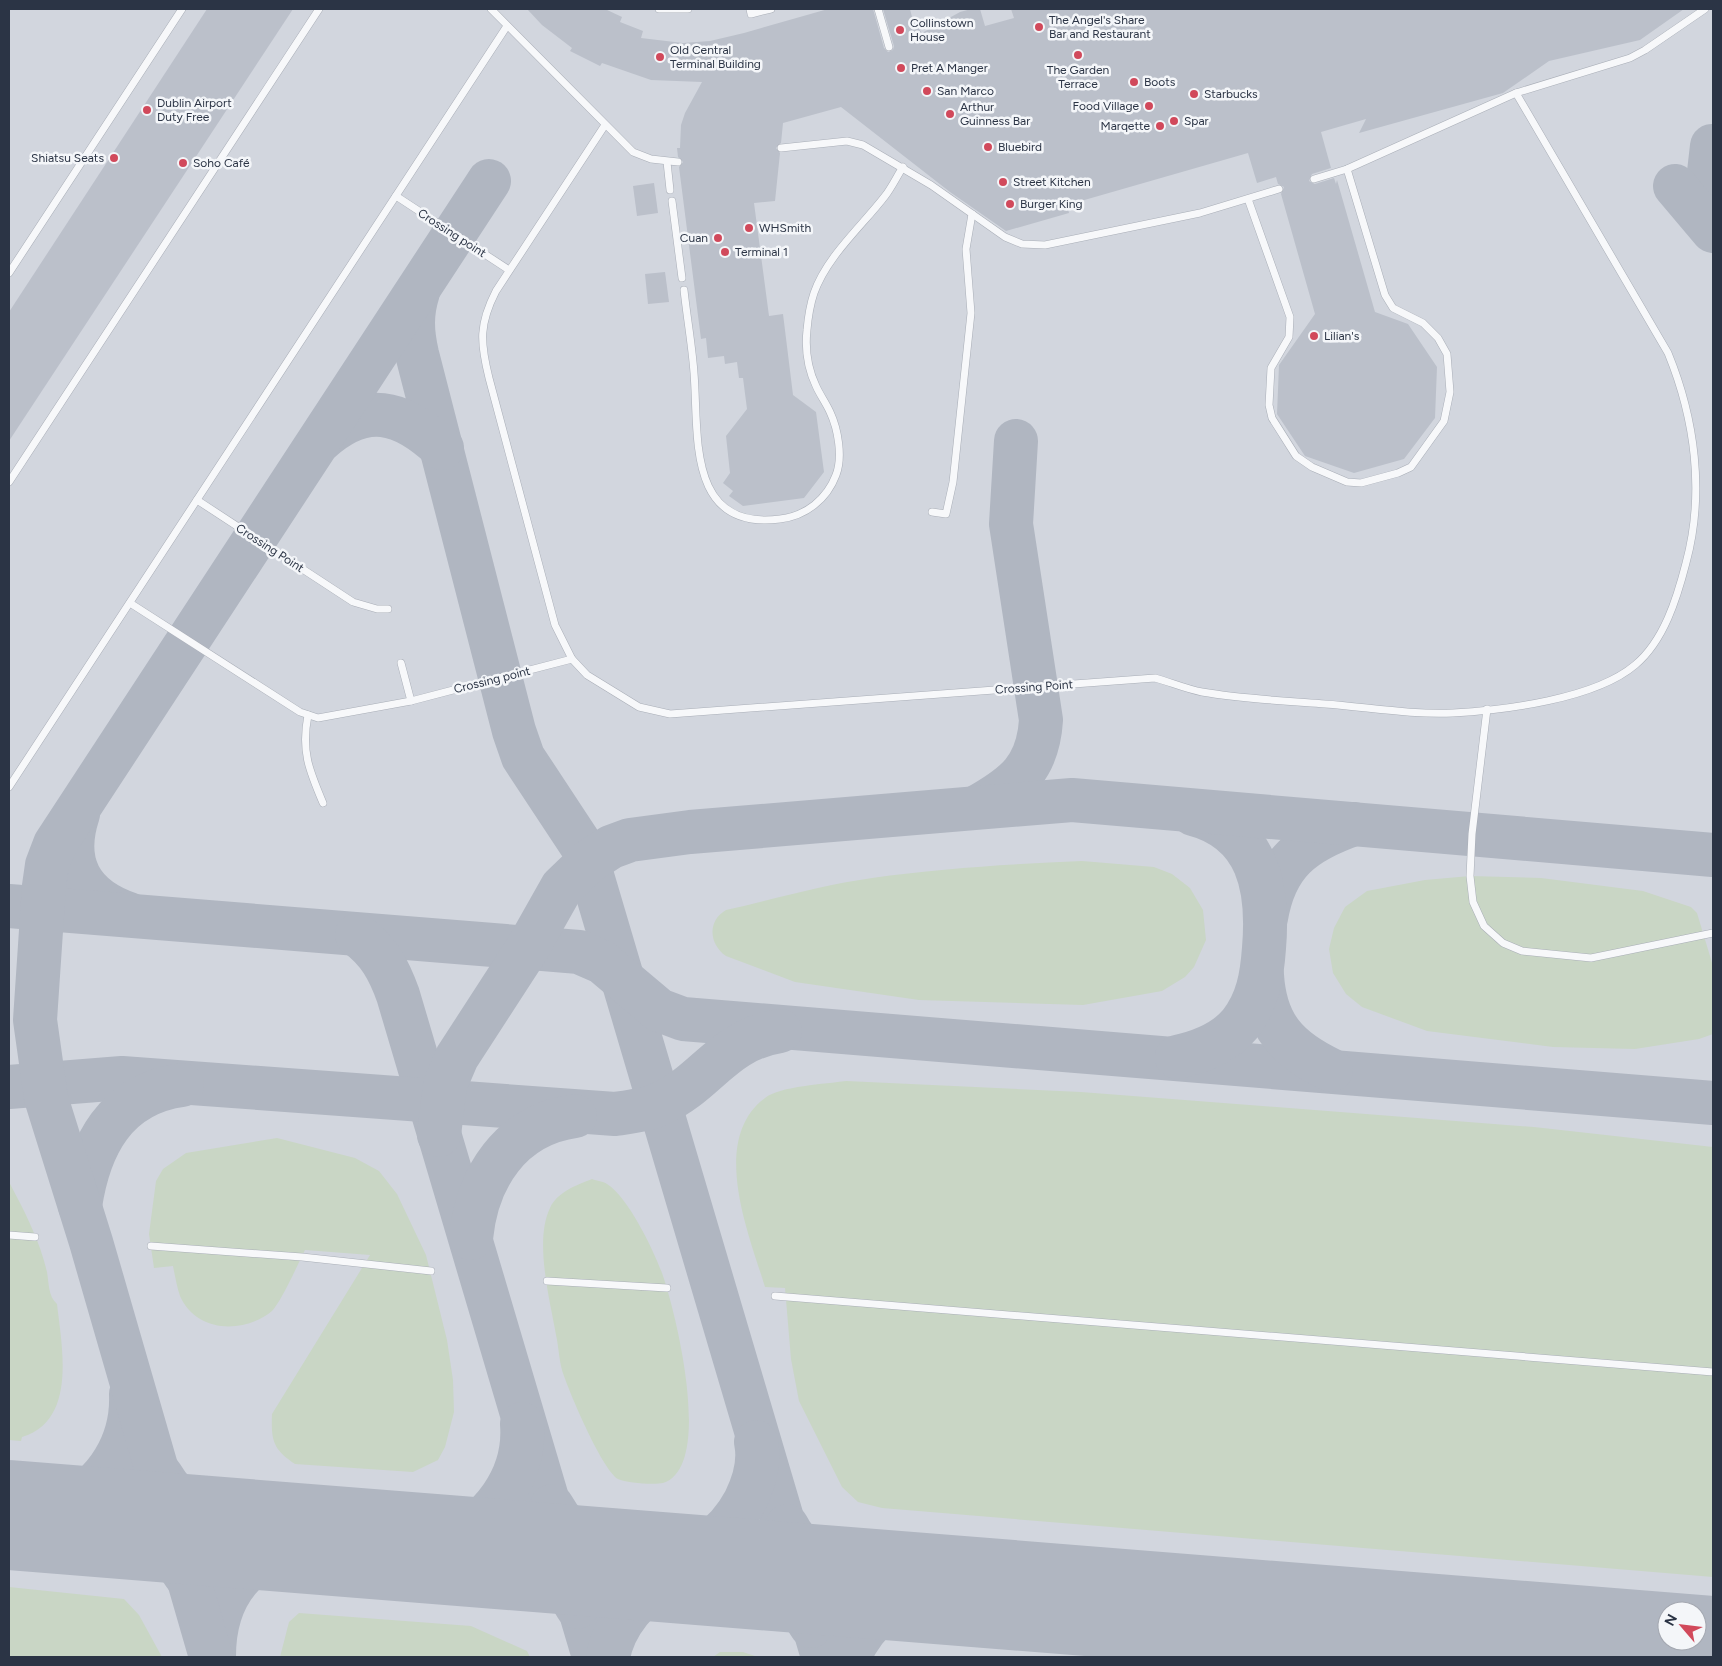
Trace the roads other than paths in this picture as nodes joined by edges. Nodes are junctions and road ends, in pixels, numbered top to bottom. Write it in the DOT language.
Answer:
graph roads {
  1 [pos="182,9"];
  2 [pos="319,9"];
  3 [pos="490,9"];
  4 [pos="660,9"];
  5 [pos="684,9"];
  6 [pos="750,9"];
  7 [pos="771,9"];
  8 [pos="878,9"];
  9 [pos="1706,9"];
  10 [pos="507,26"];
  11 [pos="889,48"];
  12 [pos="1516,93"];
  13 [pos="605,125"];
  14 [pos="781,148"];
  15 [pos="667,162"];
  16 [pos="678,162"];
  17 [pos="902,167"];
  18 [pos="1347,169"];
  19 [pos="1314,178"];
  20 [pos="1279,188"];
  21 [pos="670,190"];
  22 [pos="396,196"];
  23 [pos="1248,200"];
  24 [pos="672,202"];
  25 [pos="972,214"];
  26 [pos="509,270"];
  27 [pos="9,273"];
  28 [pos="682,278"];
  29 [pos="684,290"];
  30 [pos="9,482"];
  31 [pos="197,500"];
  32 [pos="932,512"];
  33 [pos="130,603"];
  34 [pos="388,609"];
  35 [pos="572,659"];
  36 [pos="401,663"];
  37 [pos="411,701"];
  38 [pos="1487,709"];
  39 [pos="308,715"];
  40 [pos="9,788"];
  41 [pos="323,803"];
  42 [pos="1713,933"];
  43 [pos="9,1235"];
  44 [pos="34,1237"];
  45 [pos="151,1246"];
  46 [pos="431,1271"];
  47 [pos="547,1281"];
  48 [pos="667,1288"];
  49 [pos="775,1296"];
  50 [pos="1713,1372"];
  1 -- 27 [label="lane"];
  2 -- 30 [label="lane"];
  3 -- 10 [label="lane"];
  4 -- 5 [label="lane"];
  6 -- 7 [label="lane"];
  8 -- 11 [label="lane"];
  9 -- 12 [label="lane"];
  10 -- 13 [label="lane"];
  10 -- 22 [label="lane"];
  12 -- 18 [label="lane"];
  12 -- 38 [label="lane"];
  13 -- 15 [label="lane"];
  13 -- 26 [label="lane"];
  14 -- 17 [label="lane"];
  15 -- 16 [label="lane"];
  15 -- 21 [label="lane"];
  17 -- 25 [label="lane"];
  17 -- 29 [label="lane"];
  18 -- 19 [label="lane"];
  18 -- 23 [label="lane"];
  20 -- 23 [label="lane"];
  22 -- 26 [label="lane, Crossing point"];
  22 -- 31 [label="lane"];
  23 -- 25 [label="lane"];
  24 -- 28 [label="lane"];
  25 -- 32 [label="lane"];
  26 -- 35 [label="lane"];
  31 -- 33 [label="lane"];
  31 -- 34 [label="lane, Crossing Point"];
  33 -- 39 [label="lane"];
  33 -- 40 [label="lane"];
  35 -- 37 [label="lane, Crossing point"];
  35 -- 38 [label="lane, Crossing Point"];
  36 -- 37 [label="lane"];
  37 -- 39 [label="lane, Crossing point"];
  38 -- 42 [label="lane"];
  39 -- 41 [label="lane"];
  43 -- 44 [label="lane"];
  45 -- 46 [label="lane"];
  47 -- 48 [label="lane"];
  49 -- 50 [label="lane"];
}
